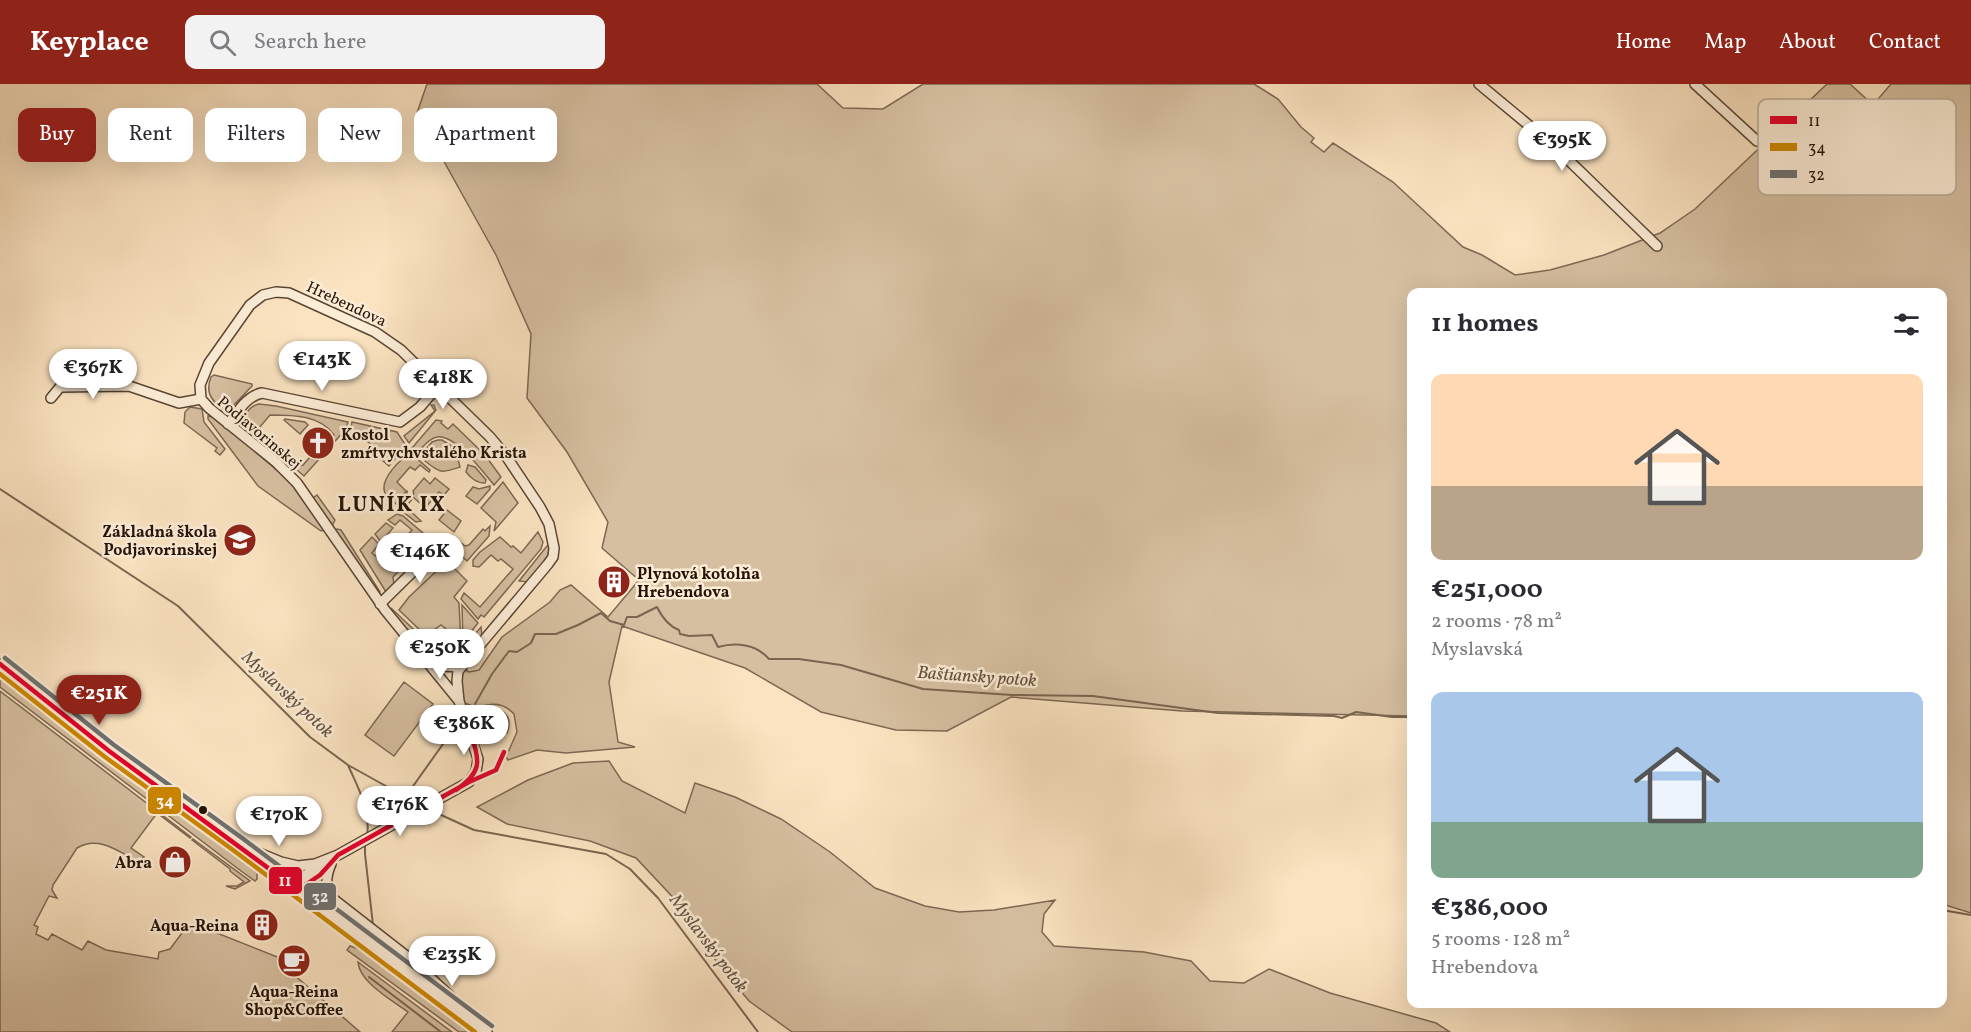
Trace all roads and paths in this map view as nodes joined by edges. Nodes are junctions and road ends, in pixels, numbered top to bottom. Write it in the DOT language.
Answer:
graph roads {
  1 [pos="1479,84"];
  2 [pos="1695,84"];
  3 [pos="1757,141"];
  4 [pos="1657,246"];
  5 [pos="438,386"];
  6 [pos="51,398"];
  7 [pos="201,399"];
  8 [pos="228,424"];
  9 [pos="440,545"];
  10 [pos="380,604"];
  11 [pos="424,658"];
  12 [pos="0,664"];
  13 [pos="460,667"];
  14 [pos="459,701"];
  15 [pos="237,844"];
  16 [pos="326,863"];
  17 [pos="298,890"];
  18 [pos="487,1032"];
  1 -- 4 [label="street"];
  2 -- 3 [label="street"];
  5 -- 7 [label="street, Hrebendova"];
  5 -- 8 [label="street"];
  5 -- 13 [label="street, Hrebendova"];
  6 -- 7 [label="street, Podjavorinskej"];
  7 -- 8 [label="street, Podjavorinskej"];
  8 -- 10 [label="street, Podjavorinskej"];
  9 -- 10 [label="street"];
  10 -- 11 [label="street, Podjavorinskej"];
  11 -- 13 [label="street"];
  11 -- 14 [label="street, Podjavorinskej"];
  12 -- 15 [label="street"];
  13 -- 14 [label="street"];
  14 -- 16 [label="street"];
  15 -- 16 [label="street"];
  15 -- 17 [label="street"];
  16 -- 17 [label="street"];
  16 -- 18 [label="street"];
  17 -- 18 [label="street"];
}
